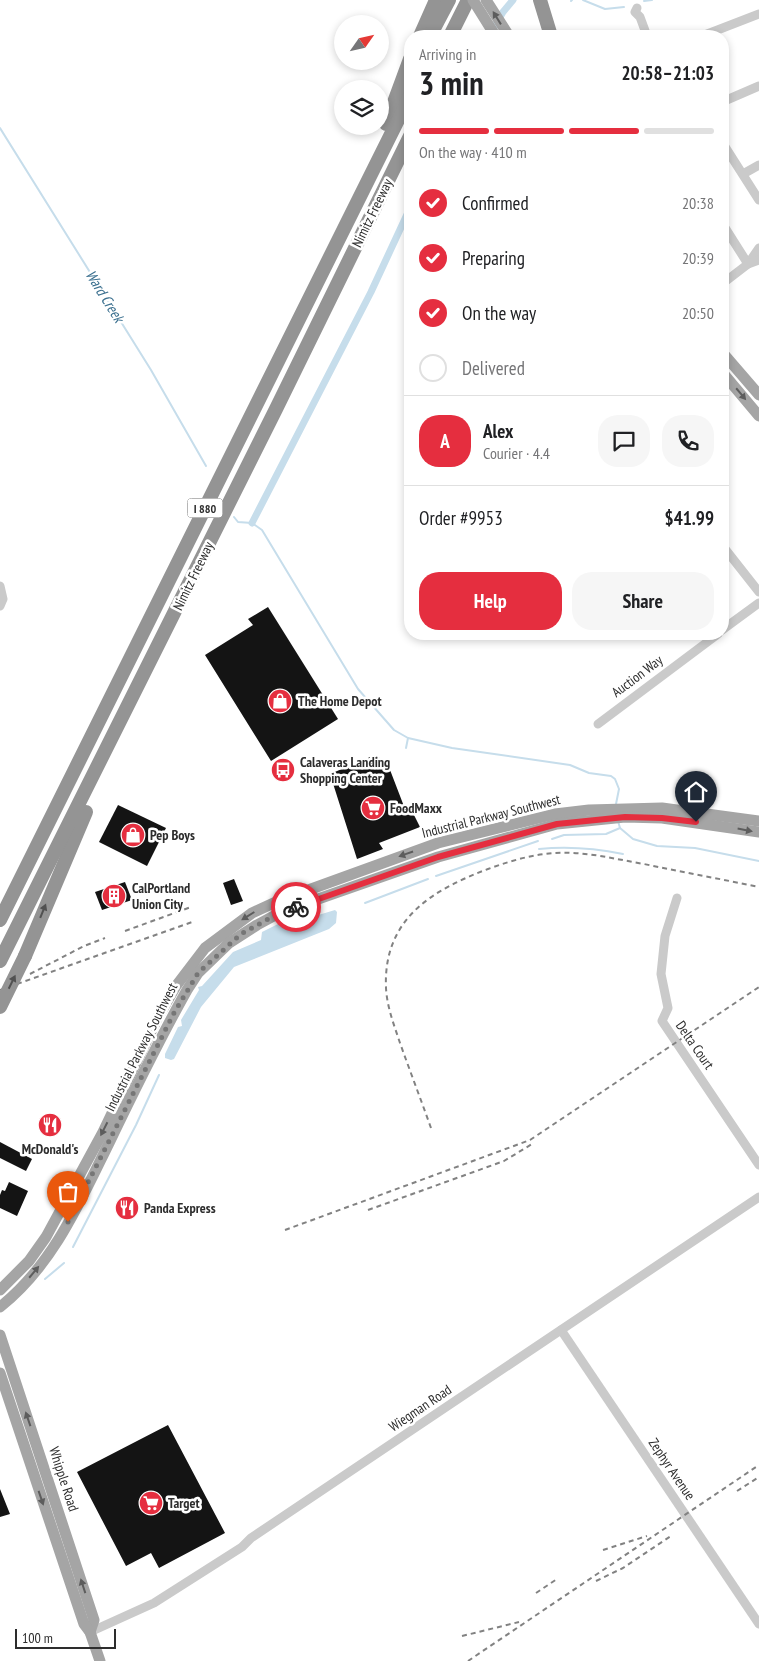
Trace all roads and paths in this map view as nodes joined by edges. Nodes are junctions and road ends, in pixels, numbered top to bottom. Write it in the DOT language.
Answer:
graph roads {
  1 [pos="436,0"];
  2 [pos="448,0"];
  3 [pos="457,0"];
  4 [pos="468,0"];
  5 [pos="475,0"];
  6 [pos="486,0"];
  7 [pos="540,3"];
  8 [pos="635,4"];
  9 [pos="759,14"];
  10 [pos="423,30"];
  11 [pos="433,30"];
  12 [pos="443,30"];
  13 [pos="453,30"];
  14 [pos="462,30"];
  15 [pos="492,30"];
  16 [pos="505,30"];
  17 [pos="549,30"];
  18 [pos="645,30"];
  19 [pos="718,30"];
  20 [pos="404,75"];
  21 [pos="759,86"];
  22 [pos="404,89"];
  23 [pos="729,99"];
  24 [pos="404,108"];
  25 [pos="389,116"];
  26 [pos="389,118"];
  27 [pos="404,130"];
  28 [pos="381,135"];
  29 [pos="404,148"];
  30 [pos="729,152"];
  31 [pos="759,165"];
  32 [pos="744,174"];
  33 [pos="759,200"];
  34 [pos="729,234"];
  35 [pos="759,248"];
  36 [pos="759,260"];
  37 [pos="748,264"];
  38 [pos="729,279"];
  39 [pos="729,360"];
  40 [pos="729,380"];
  41 [pos="759,395"];
  42 [pos="759,416"];
  43 [pos="729,554"];
  44 [pos="0,586"];
  45 [pos="759,592"];
  46 [pos="1,603"];
  47 [pos="759,604"];
  48 [pos="729,625"];
  49 [pos="710,640"];
  50 [pos="598,724"];
  51 [pos="107,749"];
  52 [pos="662,813"];
  53 [pos="590,815"];
  54 [pos="759,821"];
  55 [pos="759,832"];
  56 [pos="438,842"];
  57 [pos="438,857"];
  58 [pos="677,898"];
  59 [pos="0,900"];
  60 [pos="0,920"];
  61 [pos="14,936"];
  62 [pos="0,961"];
  63 [pos="0,1007"];
  64 [pos="143,1048"];
  65 [pos="152,1057"];
  66 [pos="759,1165"];
  67 [pos="759,1197"];
  68 [pos="0,1290"];
  69 [pos="0,1307"];
  70 [pos="562,1330"];
  71 [pos="0,1335"];
  72 [pos="0,1374"];
  73 [pos="759,1624"];
  74 [pos="90,1632"];
  75 [pos="100,1661"];
  1 -- 10 [label="highway"];
  2 -- 11 [label="highway"];
  3 -- 12 [label="highway"];
  4 -- 13 [label="highway"];
  5 -- 14 [label="highway"];
  5 -- 15 [label="main road, bridge"];
  16 -- 6 [label="main road, one-way"];
  7 -- 17 [label="highway"];
  8 -- 18 [label="street"];
  9 -- 19 [label="street"];
  20 -- 25 [label="highway"];
  21 -- 23 [label="street"];
  22 -- 26 [label="highway, Nimitz Freeway / I 880"];
  24 -- 60 [label="highway, I 880"];
  27 -- 61 [label="highway, I 880"];
  28 -- 59 [label="highway, Nimitz Freeway / I 880"];
  29 -- 51 [label="highway, Nimitz Freeway / I 880"];
  30 -- 32 [label="street"];
  31 -- 32 [label="street"];
  32 -- 33 [label="street"];
  34 -- 37 [label="street"];
  35 -- 37 [label="street"];
  36 -- 37 [label="street"];
  37 -- 38 [label="street"];
  39 -- 41 [label="main road"];
  40 -- 42 [label="main road, one-way"];
  43 -- 45 [label="street"];
  44 -- 46 [label="street"];
  47 -- 48 [label="street"];
  49 -- 50 [label="street, Auction Way"];
  51 -- 61 [label="highway, Nimitz Freeway / I 880"];
  63 -- 51 [label="highway, one-way, bridge"];
  52 -- 53 [label="main road, Industrial Parkway Southwest"];
  52 -- 54 [label="main road, Industrial Parkway Southwest"];
  52 -- 55 [label="main road, Industrial Parkway Southwest, one-way"];
  53 -- 56 [label="main road, Industrial Parkway Southwest"];
  53 -- 57 [label="main road, Industrial Parkway Southwest"];
  56 -- 57 [label="main road"];
  56 -- 64 [label="main road, Industrial Parkway Southwest, one-way"];
  57 -- 65 [label="main road, Industrial Parkway Southwest"];
  58 -- 66 [label="street, Delta Court"];
  61 -- 62 [label="highway, Nimitz Freeway / I 880"];
  64 -- 65 [label="main road"];
  64 -- 68 [label="main road, Industrial Parkway Southwest, one-way"];
  69 -- 65 [label="main road, Industrial Parkway Southwest, one-way"];
  67 -- 70 [label="street, Wiegman Road"];
  70 -- 73 [label="street, Zephyr Avenue"];
  70 -- 74 [label="street, Wiegman Road"];
  74 -- 71 [label="main road, Whipple Road, one-way"];
  72 -- 74 [label="main road, Whipple Road, one-way"];
  74 -- 75 [label="main road, Whipple Road"];
}
